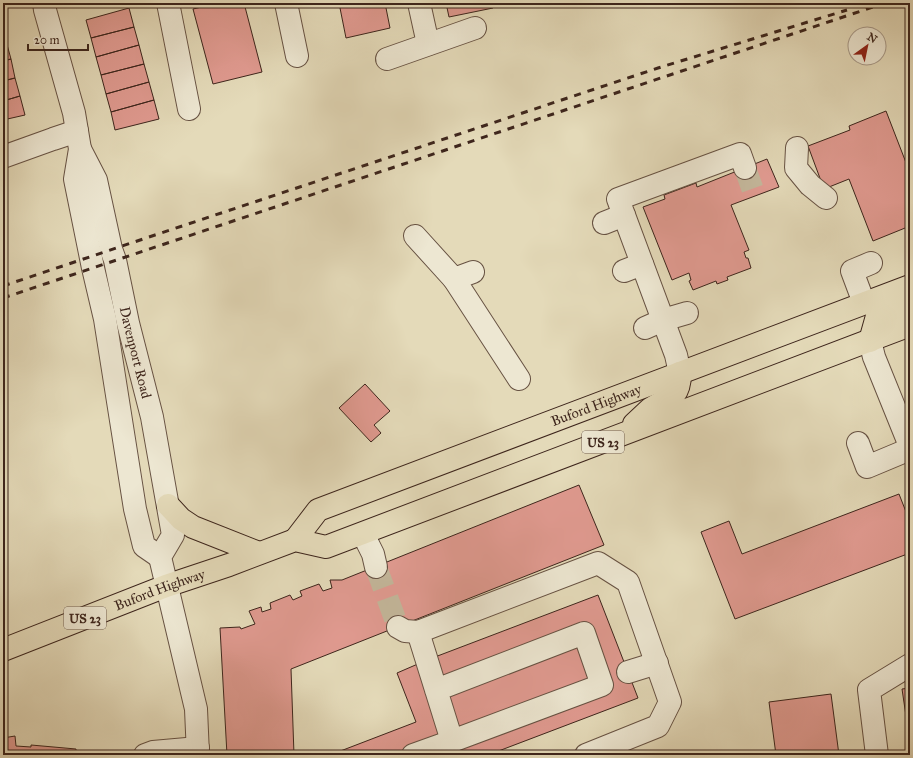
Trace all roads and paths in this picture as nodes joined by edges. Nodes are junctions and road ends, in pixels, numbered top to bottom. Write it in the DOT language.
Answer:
graph roads {
  1 [pos="44,3"];
  2 [pos="168,3"];
  3 [pos="286,3"];
  4 [pos="419,3"];
  5 [pos="475,28"];
  6 [pos="428,44"];
  7 [pos="297,56"];
  8 [pos="387,59"];
  9 [pos="189,109"];
  10 [pos="78,140"];
  11 [pos="797,148"];
  12 [pos="3,157"];
  13 [pos="745,168"];
  14 [pos="826,198"];
  15 [pos="414,236"];
  16 [pos="871,263"];
  17 [pos="910,286"];
  18 [pos="864,303"];
  19 [pos="910,303"];
  20 [pos="688,313"];
  21 [pos="654,324"];
  22 [pos="910,325"];
  23 [pos="870,341"];
  24 [pos="680,373"];
  25 [pos="518,379"];
  26 [pos="623,435"];
  27 [pos="858,443"];
  28 [pos="910,448"];
  29 [pos="168,505"];
  30 [pos="363,534"];
  31 [pos="294,540"];
  32 [pos="259,553"];
  33 [pos="160,557"];
  34 [pos="376,567"];
  35 [pos="166,586"];
  36 [pos="3,650"];
  37 [pos="657,663"];
  38 [pos="910,665"];
  39 [pos="628,672"];
  40 [pos="436,690"];
  41 [pos="452,741"];
  42 [pos="198,751"];
  43 [pos="146,755"];
  44 [pos="413,755"];
  45 [pos="586,755"];
  46 [pos="877,755"];
  1 -- 10 [label="street, Davenport Road"];
  2 -- 9 [label="street"];
  3 -- 7 [label="street"];
  4 -- 6 [label="street"];
  5 -- 6 [label="street"];
  6 -- 8 [label="street"];
  10 -- 12 [label="street"];
  10 -- 29 [label="street, Davenport Road"];
  10 -- 33 [label="street, Davenport Road"];
  11 -- 14 [label="street"];
  13 -- 21 [label="street"];
  15 -- 25 [label="street"];
  16 -- 18 [label="street"];
  17 -- 18 [label="main road, Buford Highway / US 23"];
  18 -- 24 [label="main road, Buford Highway / US 23"];
  19 -- 23 [label="main road"];
  20 -- 21 [label="street"];
  21 -- 24 [label="street"];
  22 -- 23 [label="main road, US 23"];
  23 -- 26 [label="main road, US 23"];
  23 -- 28 [label="street"];
  24 -- 26 [label="main road"];
  24 -- 31 [label="main road, Buford Highway / US 23"];
  26 -- 30 [label="main road, US 23"];
  27 -- 28 [label="street"];
  29 -- 32 [label="main road"];
  29 -- 33 [label="street, Davenport Road"];
  30 -- 31 [label="main road, US 23"];
  30 -- 34 [label="street"];
  31 -- 32 [label="main road, Buford Highway / US 23"];
  32 -- 35 [label="main road, Buford Highway / US 23"];
  33 -- 35 [label="street"];
  35 -- 36 [label="main road, Buford Highway / US 23"];
  35 -- 42 [label="street"];
  37 -- 39 [label="street"];
  37 -- 40 [label="street"];
  37 -- 45 [label="street"];
  38 -- 46 [label="street"];
  40 -- 41 [label="street"];
  40 -- 41 [label="street"];
  41 -- 44 [label="street"];
  42 -- 43 [label="street"];
}
